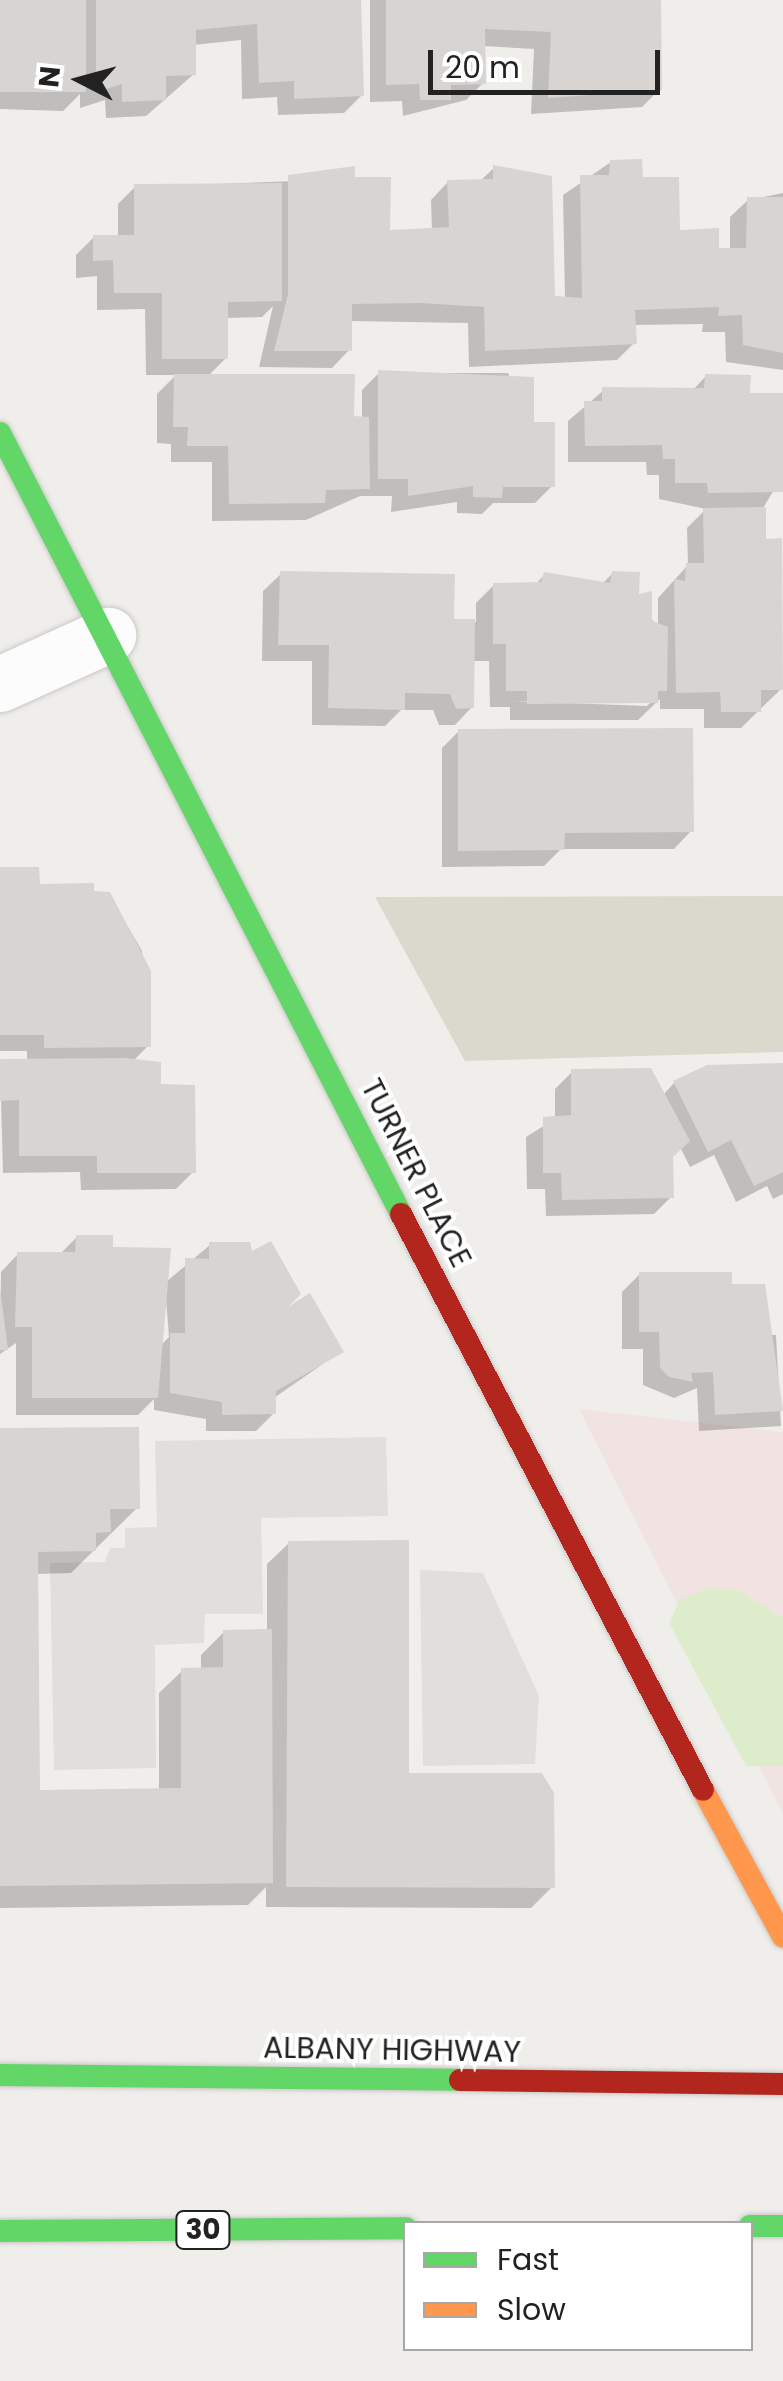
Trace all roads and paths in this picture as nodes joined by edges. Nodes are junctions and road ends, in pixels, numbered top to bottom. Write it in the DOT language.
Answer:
graph roads {
  1 [pos="0,433"];
  2 [pos="108,634"];
  3 [pos="0,684"];
  4 [pos="783,1937"];
  5 [pos="0,2075"];
  6 [pos="783,2084"];
  7 [pos="753,2226"];
  8 [pos="783,2226"];
  9 [pos="403,2228"];
  10 [pos="0,2231"];
  1 -- 2 [label="main road, TURNER PLACE"];
  2 -- 3 [label="street"];
  2 -- 4 [label="main road, TURNER PLACE"];
  5 -- 6 [label="main road, ALBANY HIGHWAY"];
  7 -- 8 [label="main road"];
  9 -- 10 [label="main road, 30"];
}
